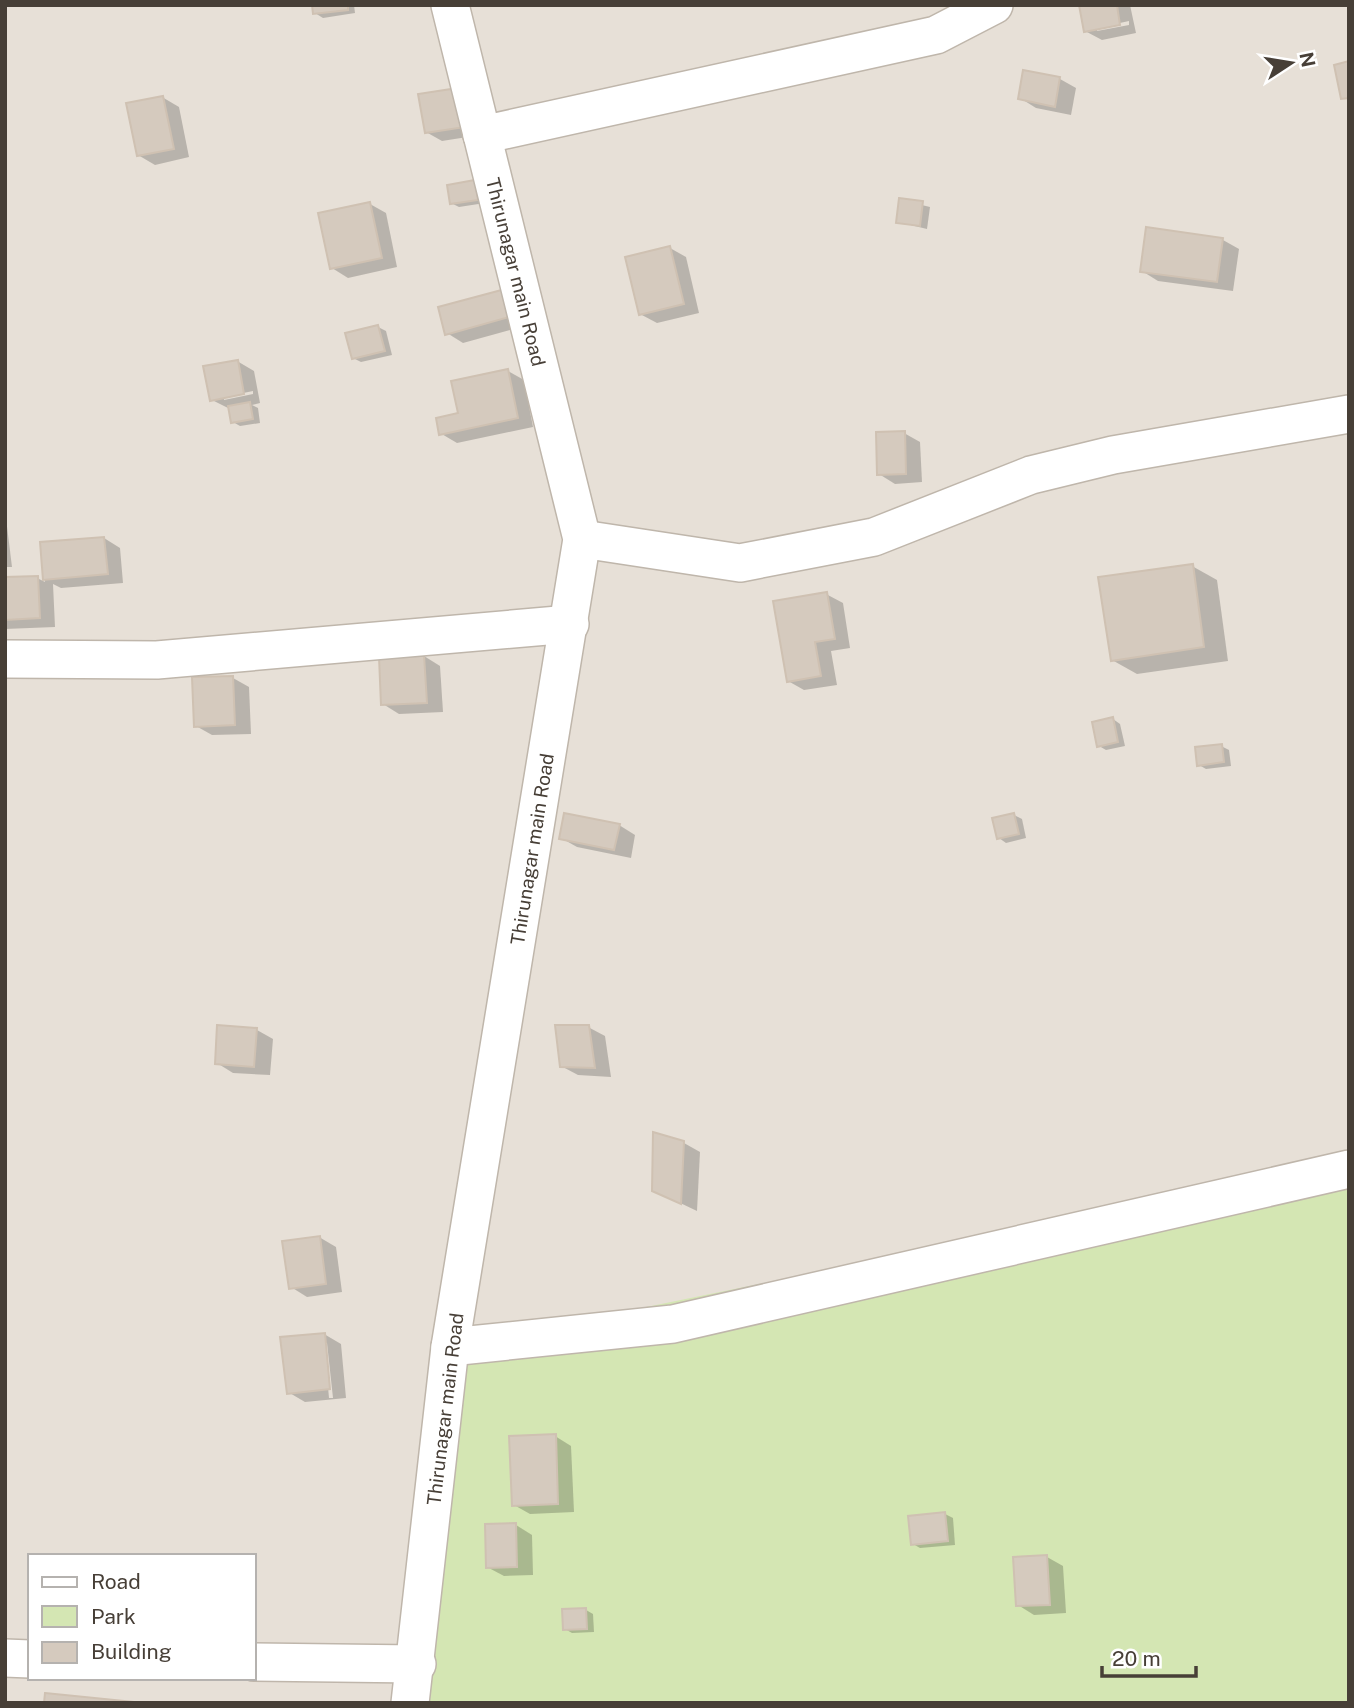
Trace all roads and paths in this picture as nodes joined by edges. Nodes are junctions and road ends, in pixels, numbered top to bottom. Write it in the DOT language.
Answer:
graph roads {
  1 [pos="450,5"];
  2 [pos="994,5"];
  3 [pos="482,135"];
  4 [pos="1349,414"];
  5 [pos="582,539"];
  6 [pos="570,624"];
  7 [pos="5,659"];
  8 [pos="1349,1169"];
  9 [pos="450,1347"];
  10 [pos="5,1658"];
  11 [pos="28,1659"];
  12 [pos="256,1662"];
  13 [pos="417,1664"];
  14 [pos="411,1703"];
  1 -- 3 [label="street, Thirunagar main Road"];
  2 -- 3 [label="street"];
  3 -- 5 [label="street, Thirunagar main Road"];
  4 -- 5 [label="street"];
  5 -- 6 [label="street, Thirunagar main Road"];
  6 -- 7 [label="street"];
  6 -- 9 [label="street, Thirunagar main Road"];
  8 -- 9 [label="street"];
  9 -- 13 [label="street, Thirunagar main Road"];
  10 -- 11 [label="street"];
  12 -- 13 [label="street"];
  13 -- 14 [label="street, Thirunagar main Road"];
}
